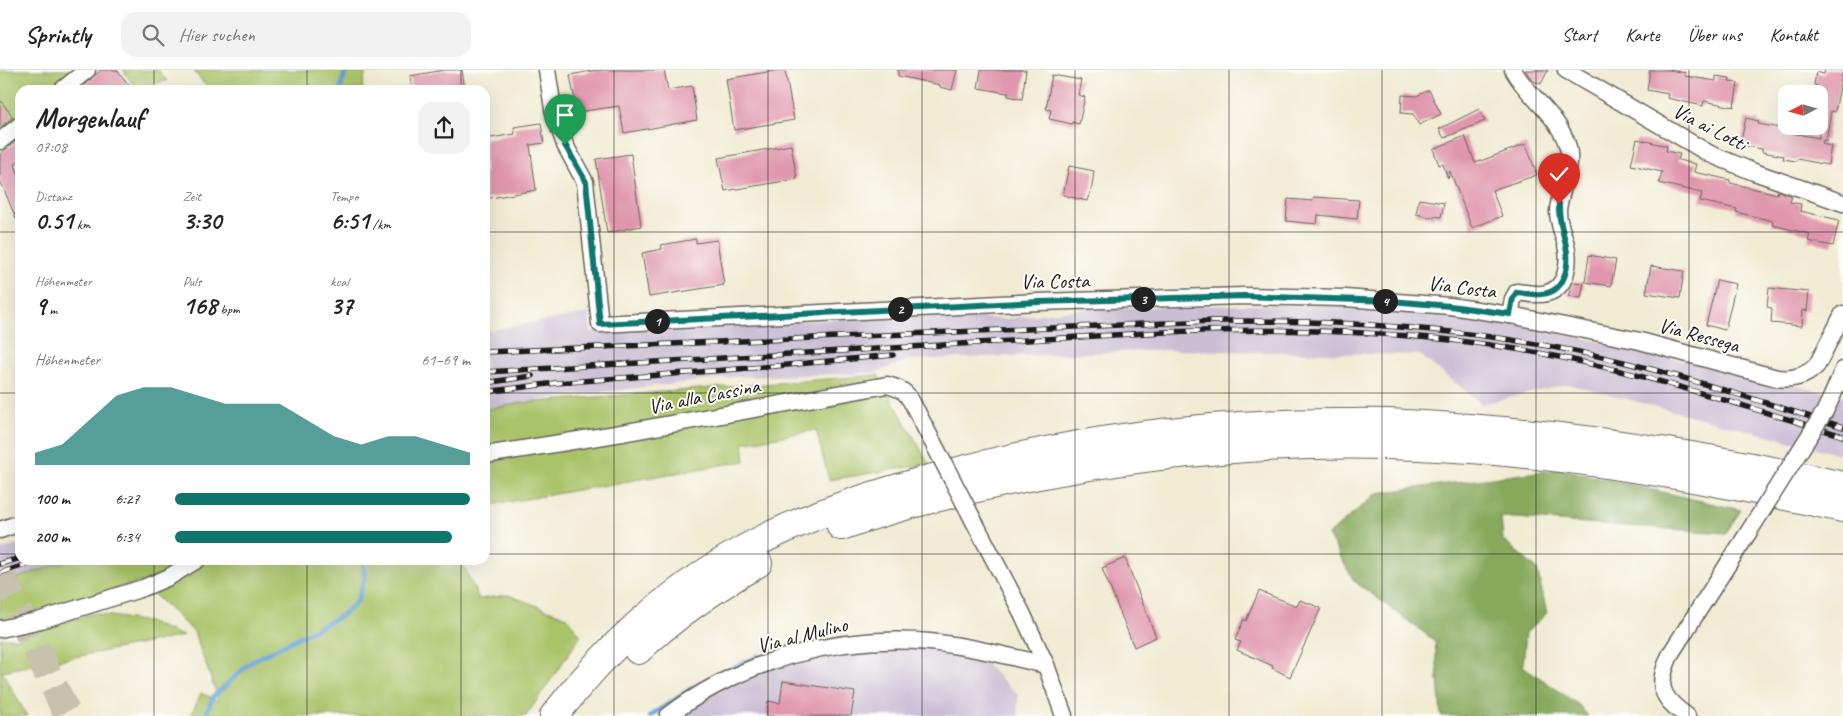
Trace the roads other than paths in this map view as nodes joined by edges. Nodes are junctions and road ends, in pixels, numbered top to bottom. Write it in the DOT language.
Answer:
graph roads {
  1 [pos="86,70"];
  2 [pos="546,70"];
  3 [pos="1513,70"];
  4 [pos="1566,70"];
  5 [pos="68,85"];
  6 [pos="15,129"];
  7 [pos="0,141"];
  8 [pos="1842,204"];
  9 [pos="1510,314"];
  10 [pos="1843,314"];
  11 [pos="1843,370"];
  12 [pos="490,454"];
  13 [pos="1843,486"];
  14 [pos="1843,508"];
  15 [pos="15,525"];
  16 [pos="0,530"];
  17 [pos="189,565"];
  18 [pos="0,629"];
  19 [pos="1046,664"];
  20 [pos="554,716"];
  21 [pos="578,716"];
  22 [pos="668,716"];
  23 [pos="1064,716"];
  24 [pos="1688,716"];
  1 -- 5 [label="street"];
  2 -- 9 [label="street, Via Costa"];
  3 -- 9 [label="street"];
  4 -- 8 [label="street, Via ai Lotti"];
  6 -- 7 [label="street"];
  9 -- 10 [label="street, Via Ressega"];
  11 -- 24 [label="street, bridge"];
  12 -- 19 [label="street, Via alla Cassina, bridge"];
  13 -- 20 [label="highway"];
  14 -- 21 [label="highway"];
  15 -- 16 [label="street"];
  17 -- 18 [label="street"];
  19 -- 22 [label="street, Via al Mulino"];
  19 -- 23 [label="street"];
}
